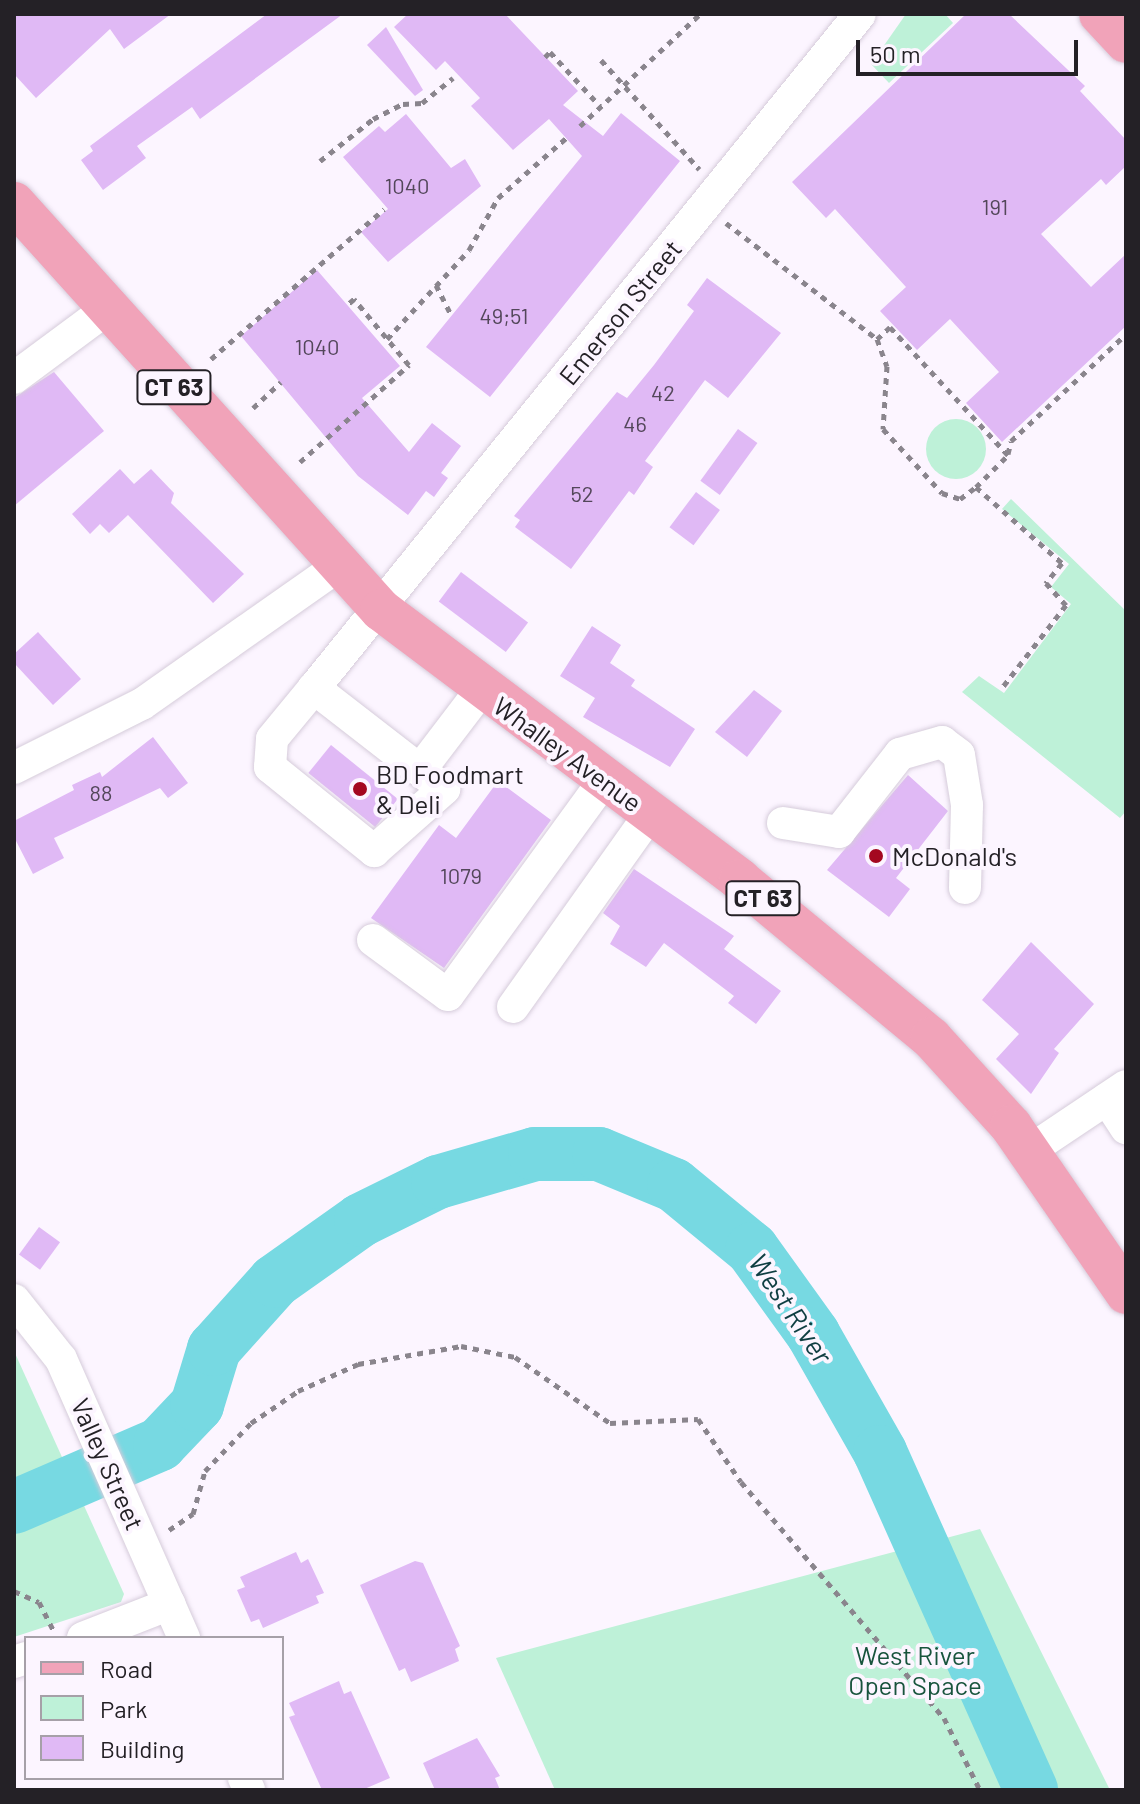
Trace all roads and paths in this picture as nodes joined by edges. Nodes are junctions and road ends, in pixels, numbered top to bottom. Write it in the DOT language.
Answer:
graph roads {
  1 [pos="700,14"];
  2 [pos="860,14"];
  3 [pos="1100,14"];
  4 [pos="1126,42"];
  5 [pos="545,57"];
  6 [pos="601,60"];
  7 [pos="453,78"];
  8 [pos="623,84"];
  9 [pos="600,106"];
  10 [pos="580,126"];
  11 [pos="566,138"];
  12 [pos="320,161"];
  13 [pos="702,172"];
  14 [pos="14,203"];
  15 [pos="384,209"];
  16 [pos="725,223"];
  17 [pos="435,284"];
  18 [pos="347,305"];
  19 [pos="106,310"];
  20 [pos="451,315"];
  21 [pos="1126,334"];
  22 [pos="387,339"];
  23 [pos="877,339"];
  24 [pos="211,359"];
  25 [pos="14,378"];
  26 [pos="281,382"];
  27 [pos="253,408"];
  28 [pos="1008,455"];
  29 [pos="300,462"];
  30 [pos="976,487"];
  31 [pos="338,566"];
  32 [pos="381,610"];
  33 [pos="314,688"];
  34 [pos="1001,689"];
  35 [pos="481,690"];
  36 [pos="14,768"];
  37 [pos="420,770"];
  38 [pos="604,780"];
  39 [pos="650,814"];
  40 [pos="783,823"];
  41 [pos="965,888"];
  42 [pos="373,940"];
  43 [pos="513,1007"];
  44 [pos="1116,1093"];
  45 [pos="1126,1128"];
  46 [pos="1029,1151"];
  47 [pos="1126,1293"];
  48 [pos="14,1300"];
  49 [pos="167,1532"];
  50 [pos="14,1591"];
  51 [pos="170,1604"];
  52 [pos="55,1636"];
  53 [pos="88,1636"];
  54 [pos="183,1636"];
  55 [pos="980,1790"];
  1 -- 8 [label="path"];
  2 -- 32 [label="street, Emerson Street"];
  3 -- 4 [label="main road"];
  5 -- 9 [label="path"];
  6 -- 8 [label="path"];
  7 -- 12 [label="path"];
  8 -- 9 [label="path"];
  8 -- 13 [label="path"];
  9 -- 10 [label="path"];
  11 -- 17 [label="path"];
  14 -- 19 [label="main road, Whalley Avenue / CT 63"];
  15 -- 24 [label="path"];
  16 -- 23 [label="path"];
  17 -- 20 [label="path"];
  17 -- 22 [label="path"];
  18 -- 22 [label="path"];
  19 -- 25 [label="street"];
  19 -- 31 [label="main road, Whalley Avenue / CT 63"];
  21 -- 28 [label="path"];
  22 -- 29 [label="path"];
  23 -- 28 [label="path"];
  23 -- 30 [label="path"];
  26 -- 27 [label="path"];
  28 -- 30 [label="path"];
  30 -- 34 [label="path"];
  31 -- 32 [label="main road, Whalley Avenue / CT 63"];
  31 -- 36 [label="street"];
  32 -- 33 [label="street, Emerson Street"];
  32 -- 35 [label="main road, Whalley Avenue / CT 63"];
  33 -- 37 [label="street"];
  33 -- 37 [label="street, Emerson Street"];
  35 -- 37 [label="street"];
  35 -- 38 [label="main road, Whalley Avenue / CT 63"];
  38 -- 39 [label="main road, Whalley Avenue / CT 63"];
  38 -- 42 [label="street"];
  39 -- 43 [label="street"];
  39 -- 46 [label="main road, Whalley Avenue / CT 63"];
  40 -- 41 [label="street"];
  44 -- 45 [label="street"];
  44 -- 46 [label="street"];
  46 -- 47 [label="main road, Whalley Avenue / CT 63"];
  48 -- 51 [label="street, Valley Street"];
  49 -- 55 [label="path"];
  50 -- 52 [label="path"];
  51 -- 53 [label="street"];
  51 -- 54 [label="street, Valley Street"];
}
